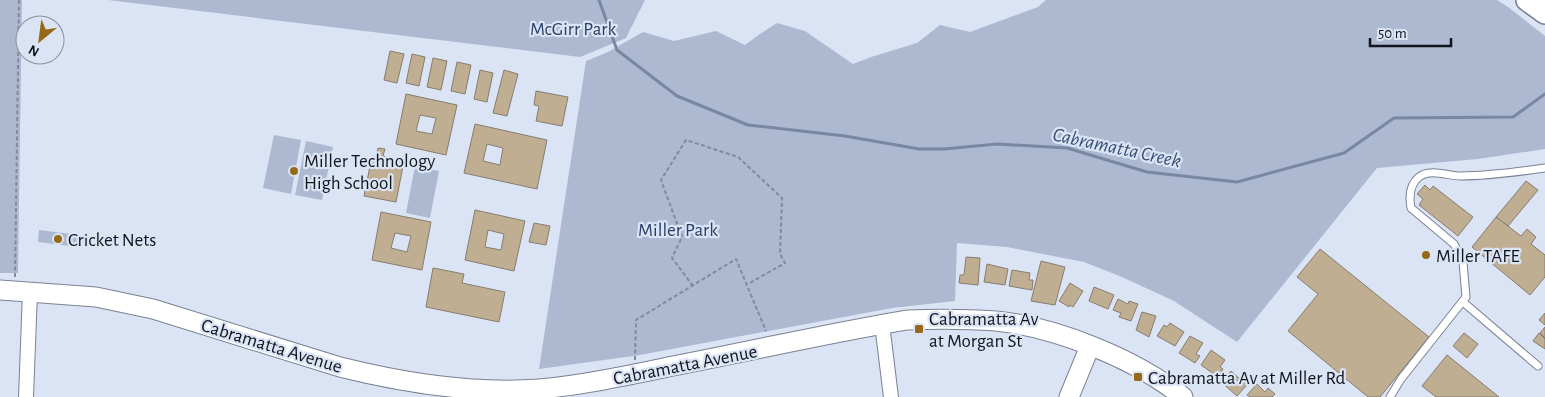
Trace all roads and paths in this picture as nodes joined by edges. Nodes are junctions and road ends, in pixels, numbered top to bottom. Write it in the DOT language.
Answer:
graph roads {
  1 [pos="19,0"];
  2 [pos="1527,0"];
  3 [pos="1545,13"];
  4 [pos="1545,168"];
  5 [pos="15,276"];
  6 [pos="748,284"];
  7 [pos="693,286"];
  8 [pos="0,290"];
  9 [pos="30,292"];
  10 [pos="1463,302"];
  11 [pos="882,324"];
  12 [pos="768,336"];
  13 [pos="1090,346"];
  14 [pos="635,360"];
  15 [pos="1538,366"];
  16 [pos="538,393"];
  17 [pos="26,397"];
  18 [pos="891,397"];
  19 [pos="1069,397"];
  20 [pos="1183,397"];
  21 [pos="1390,397"];
  1 -- 5 [label="path"];
  2 -- 3 [label="main road"];
  4 -- 10 [label="lane"];
  6 -- 7 [label="path"];
  6 -- 7 [label="path"];
  6 -- 12 [label="path"];
  7 -- 14 [label="path"];
  8 -- 9 [label="street, Cabramatta Avenue"];
  9 -- 16 [label="street, Cabramatta Avenue"];
  9 -- 17 [label="street"];
  10 -- 15 [label="lane"];
  10 -- 21 [label="lane"];
  11 -- 13 [label="street, Cabramatta Avenue"];
  11 -- 16 [label="street, Cabramatta Avenue"];
  11 -- 18 [label="street"];
  13 -- 19 [label="street"];
  13 -- 20 [label="street, Cabramatta Avenue"];
}
